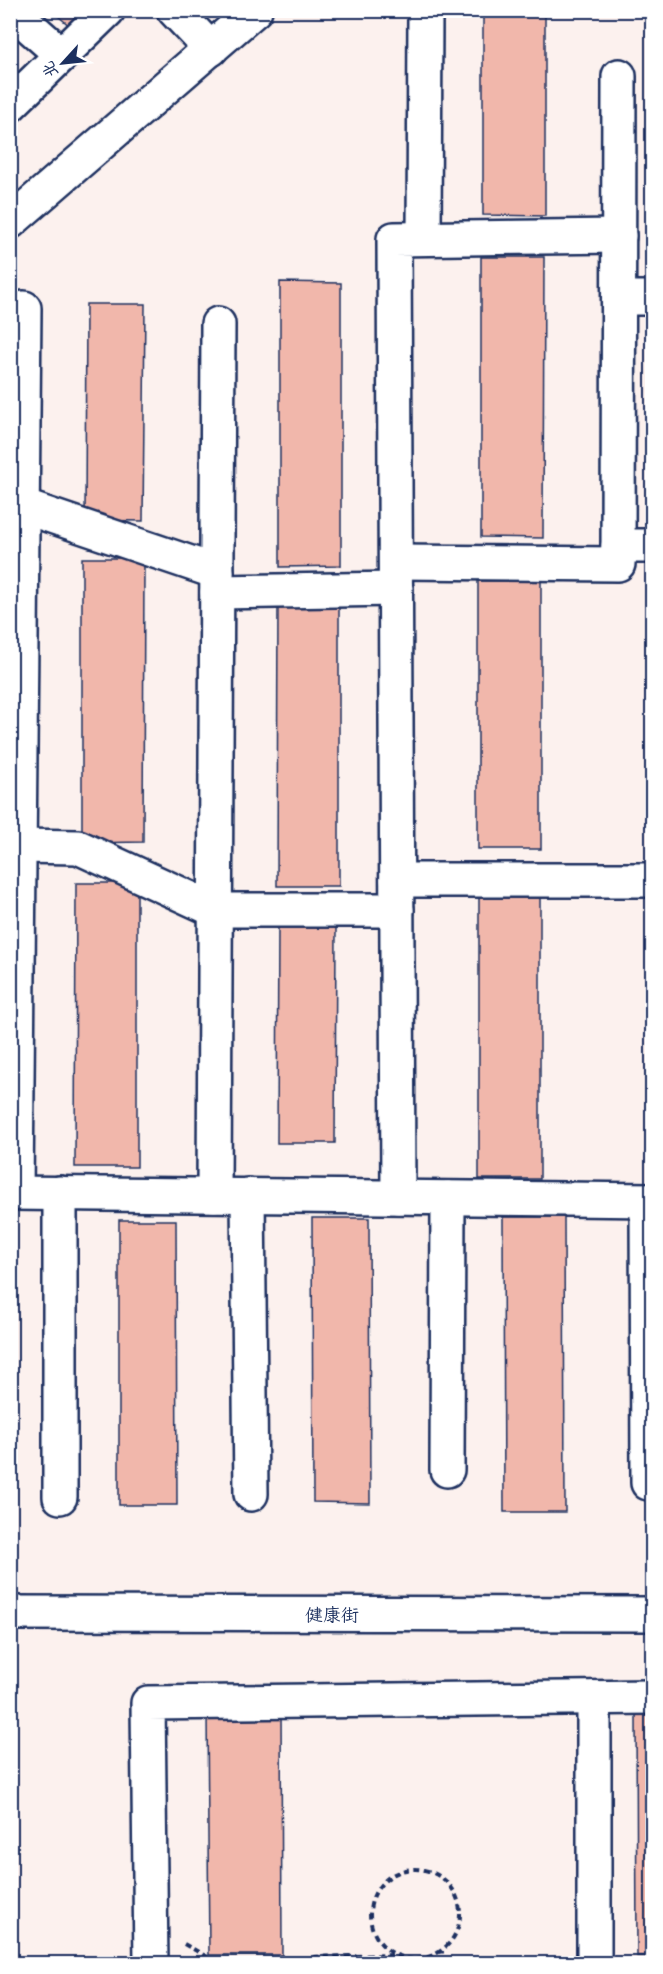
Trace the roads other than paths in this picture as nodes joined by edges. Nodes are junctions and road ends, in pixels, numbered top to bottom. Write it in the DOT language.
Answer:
graph roads {
  1 [pos="10,10"];
  2 [pos="108,10"];
  3 [pos="174,10"];
  4 [pos="255,10"];
  5 [pos="426,10"];
  6 [pos="211,49"];
  7 [pos="62,54"];
  8 [pos="620,76"];
  9 [pos="10,105"];
  10 [pos="10,222"];
  11 [pos="619,236"];
  12 [pos="424,238"];
  13 [pos="652,297"];
  14 [pos="619,298"];
  15 [pos="24,308"];
  16 [pos="218,324"];
  17 [pos="22,506"];
  18 [pos="618,546"];
  19 [pos="652,546"];
  20 [pos="396,576"];
  21 [pos="217,582"];
  22 [pos="19,846"];
  23 [pos="652,880"];
  24 [pos="397,895"];
  25 [pos="215,910"];
  26 [pos="13,1193"];
  27 [pos="60,1193"];
  28 [pos="214,1195"];
  29 [pos="248,1195"];
  30 [pos="398,1197"];
  31 [pos="448,1198"];
  32 [pos="650,1200"];
  33 [pos="447,1470"];
  34 [pos="648,1483"];
  35 [pos="251,1494"];
  36 [pos="60,1497"];
  37 [pos="10,1613"];
  38 [pos="652,1614"];
  39 [pos="652,1697"];
  40 [pos="594,1698"];
  41 [pos="151,1964"];
  42 [pos="594,1964"];
  1 -- 7 [label="street"];
  2 -- 7 [label="street"];
  3 -- 6 [label="street"];
  4 -- 6 [label="street"];
  5 -- 12 [label="street"];
  6 -- 10 [label="street"];
  7 -- 9 [label="street"];
  8 -- 11 [label="street"];
  11 -- 12 [label="street"];
  11 -- 14 [label="street"];
  12 -- 20 [label="street"];
  13 -- 14 [label="street"];
  14 -- 18 [label="street"];
  15 -- 17 [label="street"];
  16 -- 21 [label="street"];
  17 -- 21 [label="street"];
  17 -- 22 [label="street"];
  18 -- 19 [label="street"];
  18 -- 20 [label="street"];
  20 -- 21 [label="street"];
  20 -- 24 [label="street"];
  21 -- 25 [label="street"];
  22 -- 25 [label="street"];
  22 -- 26 [label="street"];
  23 -- 24 [label="street"];
  24 -- 25 [label="street"];
  24 -- 30 [label="street"];
  25 -- 28 [label="street"];
  26 -- 27 [label="street"];
  27 -- 28 [label="street"];
  27 -- 36 [label="street"];
  28 -- 29 [label="street"];
  29 -- 30 [label="street"];
  29 -- 35 [label="street"];
  30 -- 31 [label="street"];
  31 -- 32 [label="street"];
  31 -- 33 [label="street"];
  32 -- 34 [label="street"];
  37 -- 38 [label="street, 健康街"];
  39 -- 40 [label="street"];
  40 -- 41 [label="street"];
  40 -- 42 [label="street"];
}
